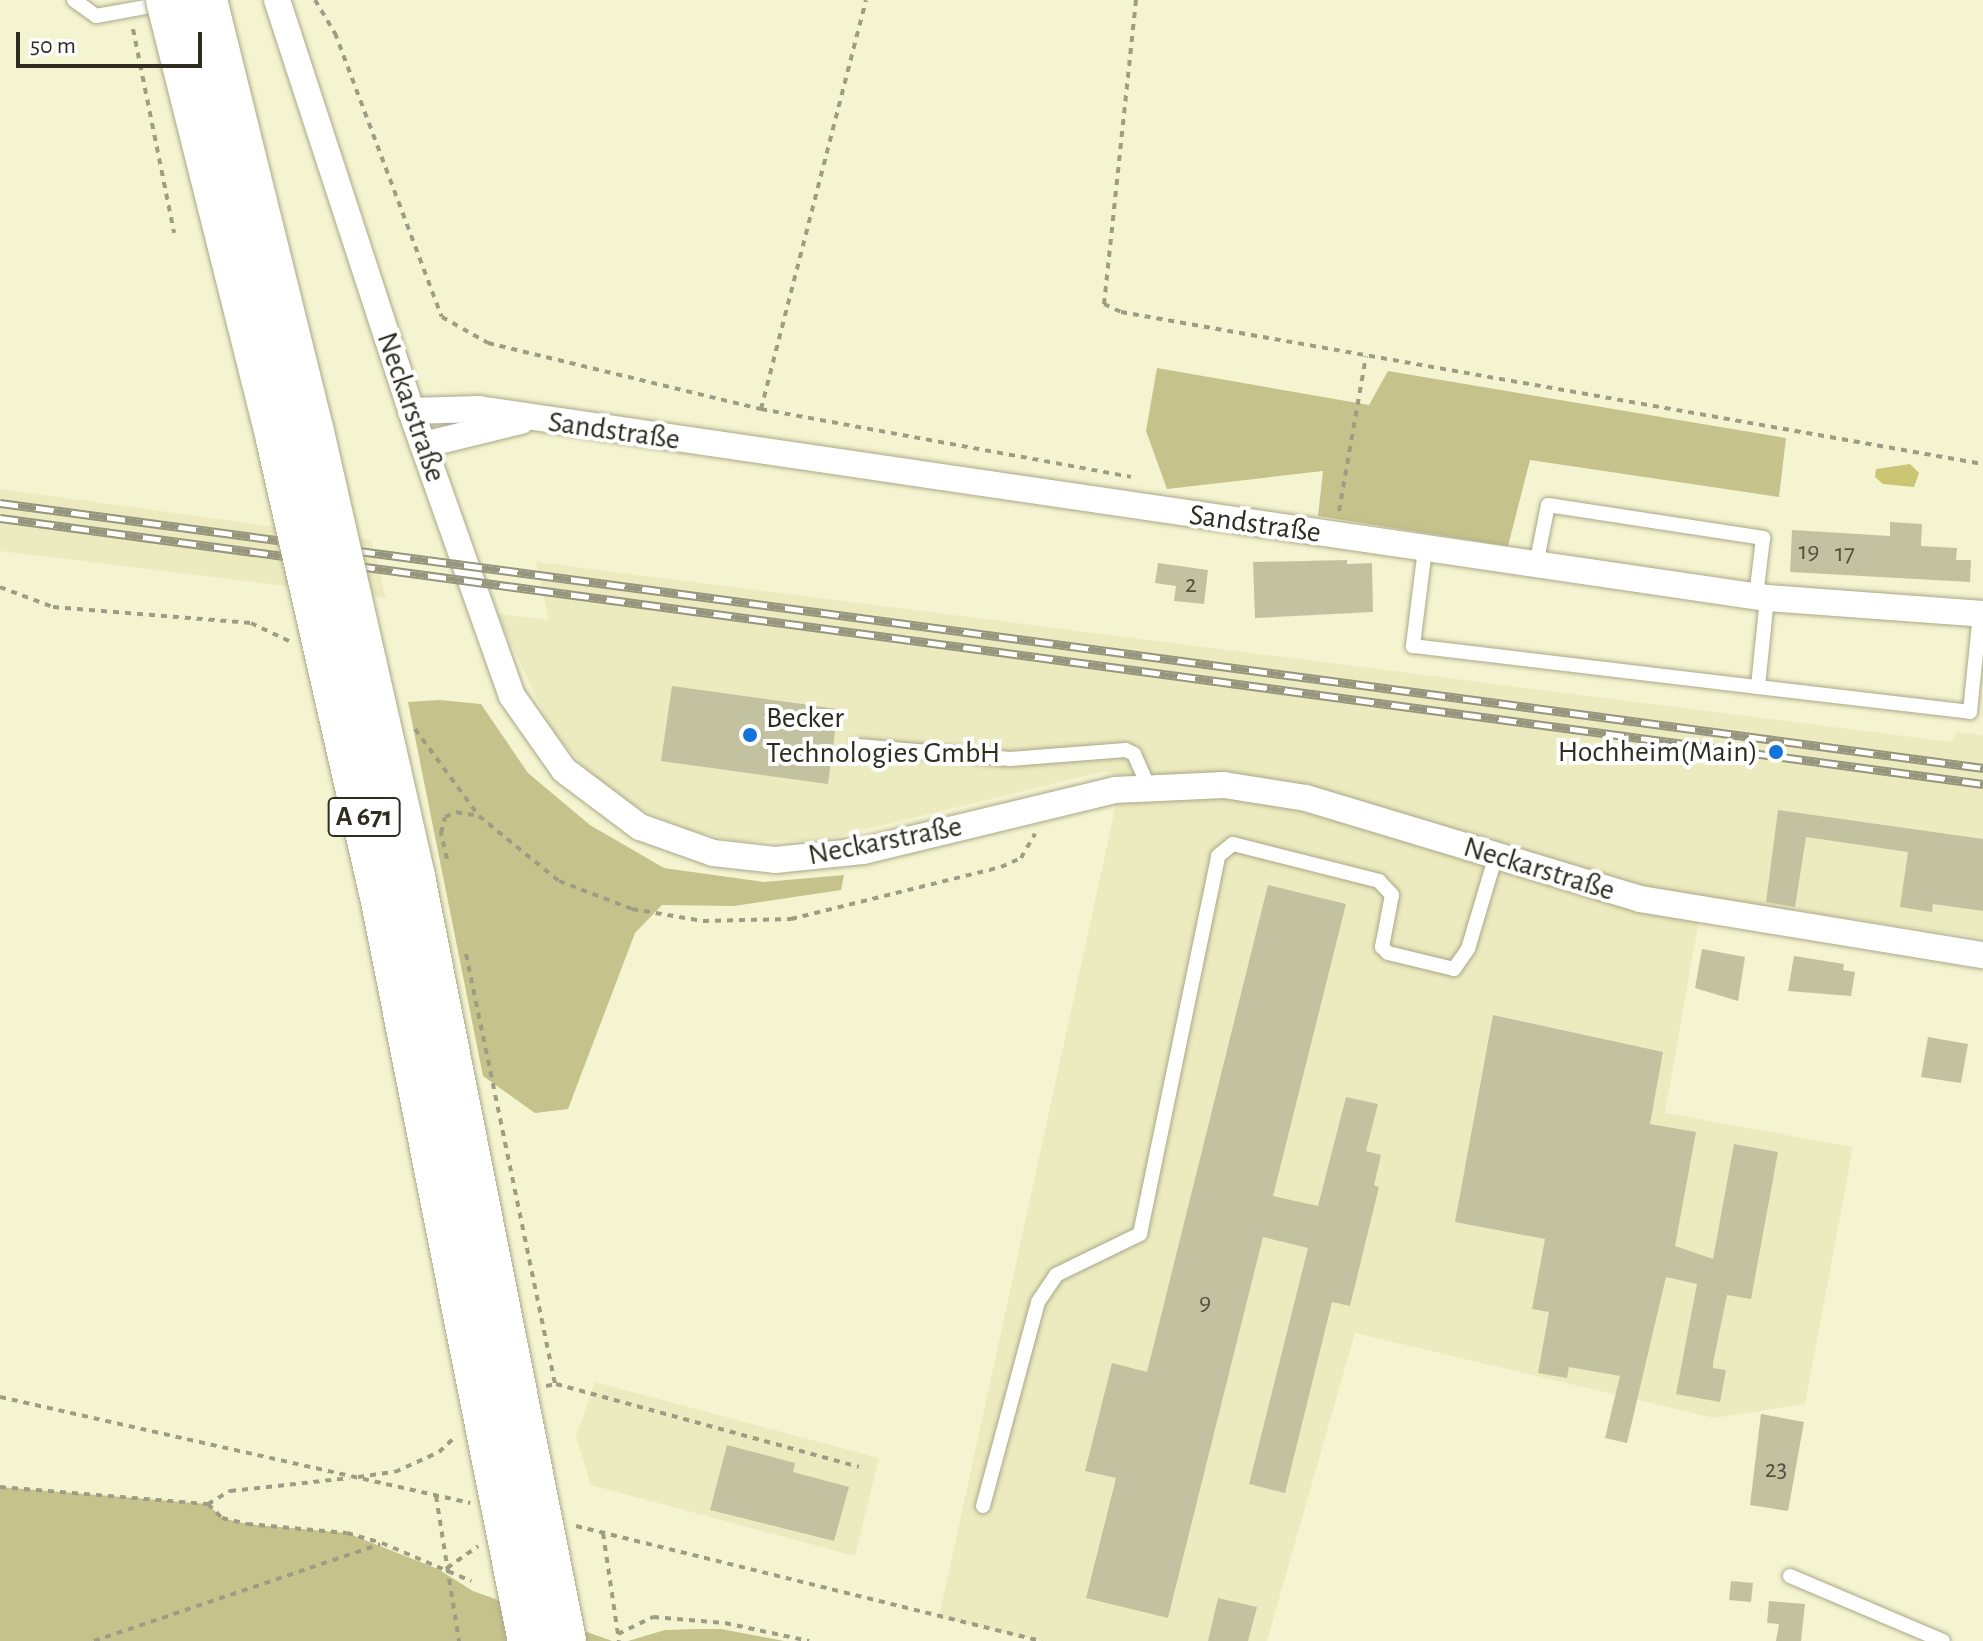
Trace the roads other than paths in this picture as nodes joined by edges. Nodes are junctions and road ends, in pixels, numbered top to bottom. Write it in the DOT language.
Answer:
graph roads {
  1 [pos="74,0"];
  2 [pos="180,0"];
  3 [pos="205,0"];
  4 [pos="277,0"];
  5 [pos="148,6"];
  6 [pos="411,411"];
  7 [pos="529,419"];
  8 [pos="423,445"];
  9 [pos="1425,549"];
  10 [pos="1536,565"];
  11 [pos="1761,597"];
  12 [pos="1981,614"];
  13 [pos="1758,687"];
  14 [pos="1978,690"];
  15 [pos="858,746"];
  16 [pos="1148,785"];
  17 [pos="1496,855"];
  18 [pos="1983,955"];
  19 [pos="983,1506"];
  20 [pos="1790,1576"];
  21 [pos="530,1641"];
  22 [pos="564,1641"];
  23 [pos="1943,1641"];
  1 -- 5 [label="lane"];
  2 -- 5 [label="lane"];
  3 -- 22 [label="highway, A 671, bridge"];
  4 -- 6 [label="street, Neckarstraße"];
  5 -- 21 [label="highway, A 671, bridge"];
  6 -- 7 [label="street, Sandstraße"];
  6 -- 8 [label="street, Neckarstraße"];
  7 -- 8 [label="street, Sandstraße"];
  7 -- 9 [label="street, Sandstraße"];
  8 -- 16 [label="street, Neckarstraße"];
  9 -- 10 [label="street, Sandstraße"];
  9 -- 13 [label="lane"];
  10 -- 11 [label="street, Sandstraße"];
  10 -- 11 [label="lane"];
  11 -- 12 [label="street, Sandstraße"];
  11 -- 13 [label="lane"];
  12 -- 14 [label="lane"];
  13 -- 14 [label="lane"];
  15 -- 16 [label="lane"];
  16 -- 17 [label="street, Neckarstraße"];
  17 -- 18 [label="street, Neckarstraße"];
  17 -- 19 [label="lane"];
  20 -- 23 [label="lane"];
}
